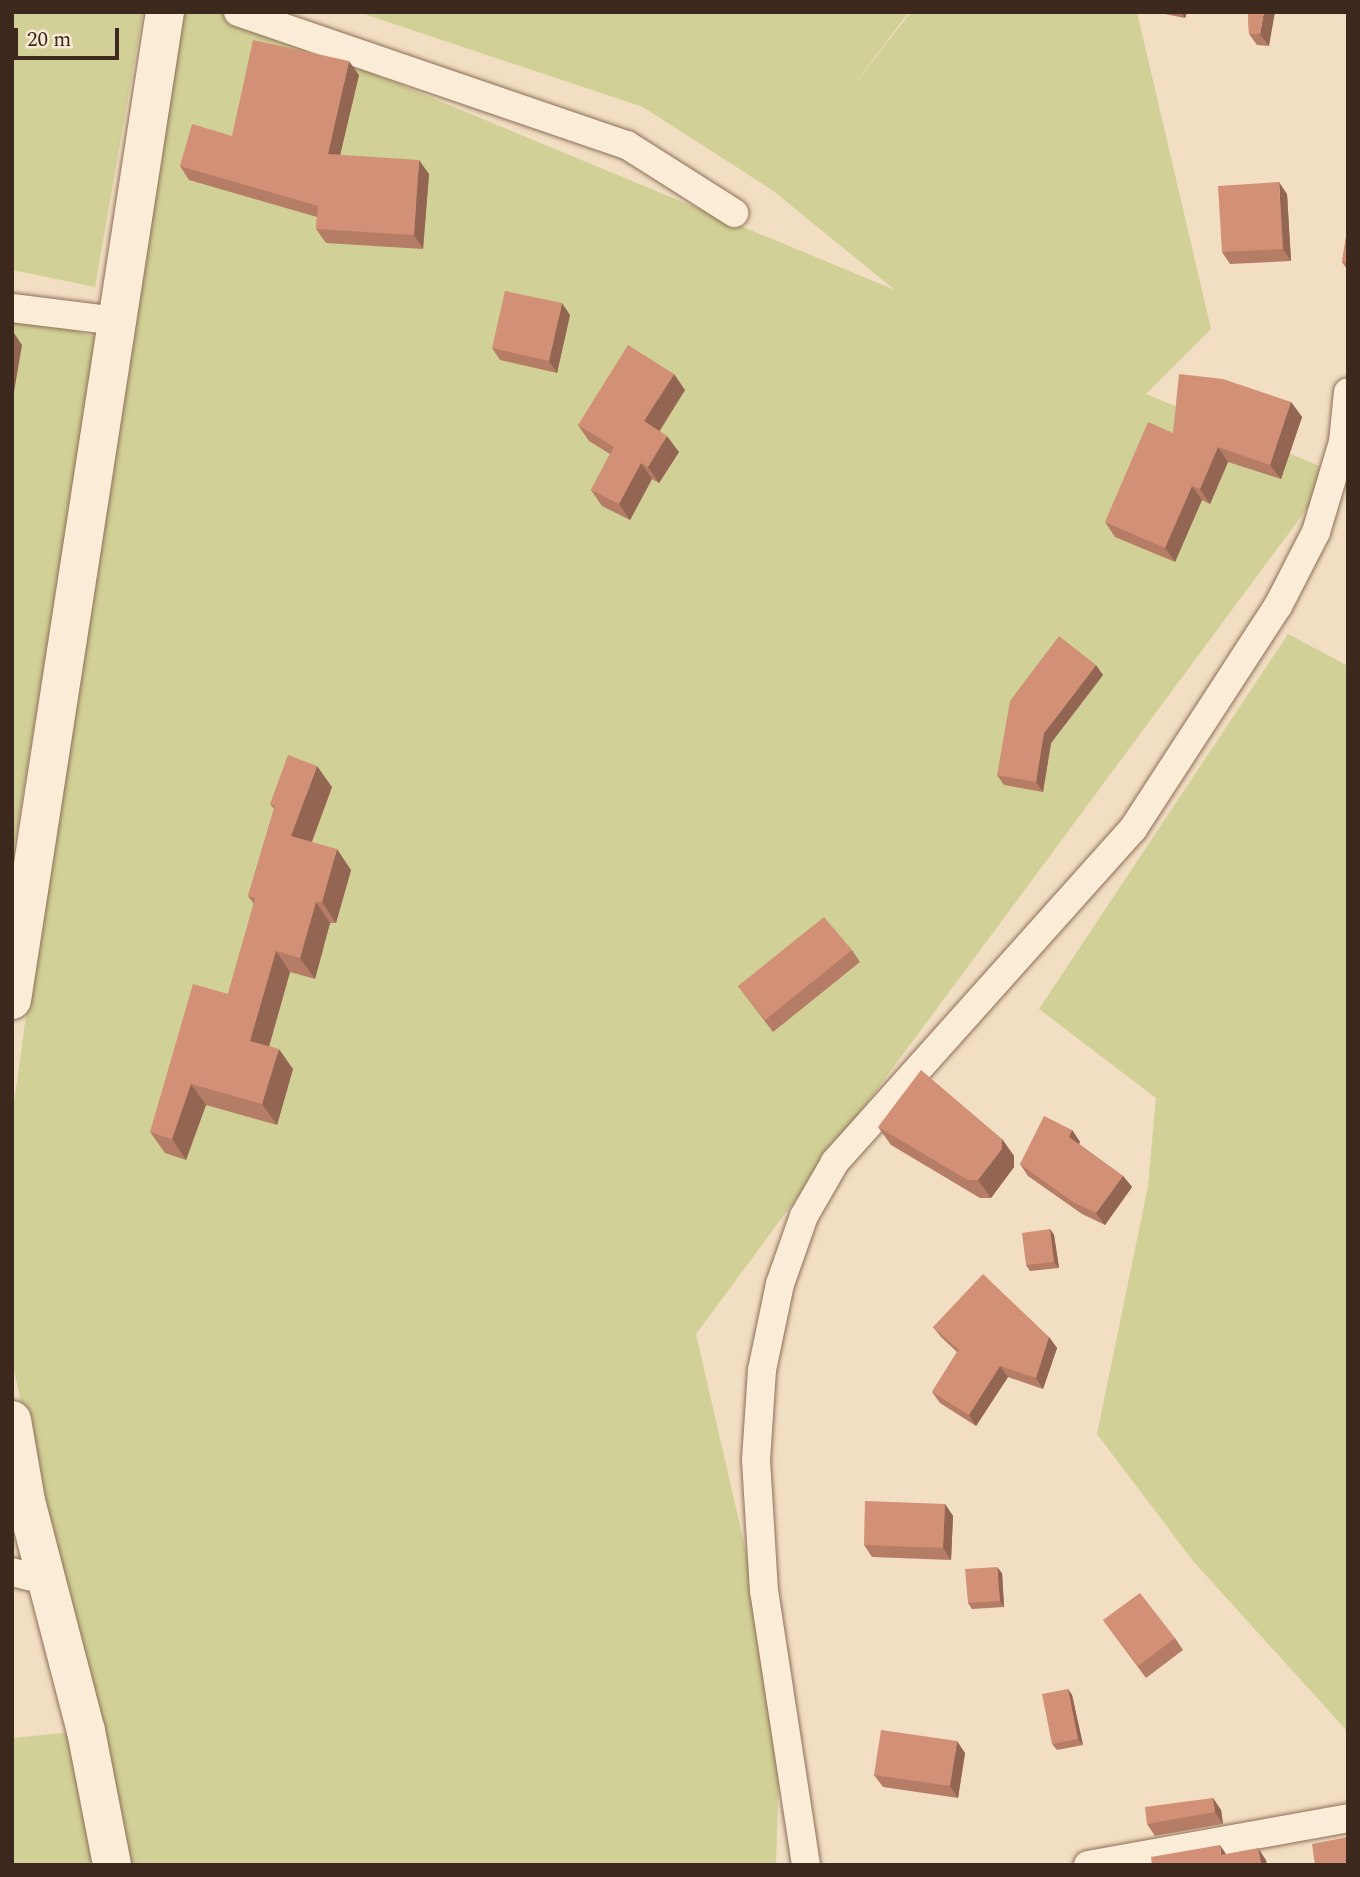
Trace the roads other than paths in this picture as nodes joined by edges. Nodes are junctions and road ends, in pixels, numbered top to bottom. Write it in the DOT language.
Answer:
graph roads {
  1 [pos="165,12"];
  2 [pos="238,12"];
  3 [pos="734,213"];
  4 [pos="12,308"];
  5 [pos="116,321"];
  6 [pos="1348,392"];
  7 [pos="12,1000"];
  8 [pos="12,1420"];
  9 [pos="30,1577"];
  10 [pos="1348,1818"];
  11 [pos="112,1865"];
  12 [pos="806,1865"];
  13 [pos="1088,1865"];
  1 -- 5 [label="street"];
  2 -- 3 [label="street"];
  4 -- 5 [label="street"];
  5 -- 7 [label="street"];
  6 -- 12 [label="street"];
  8 -- 9 [label="street"];
  9 -- 11 [label="street"];
  10 -- 13 [label="street"];
}
